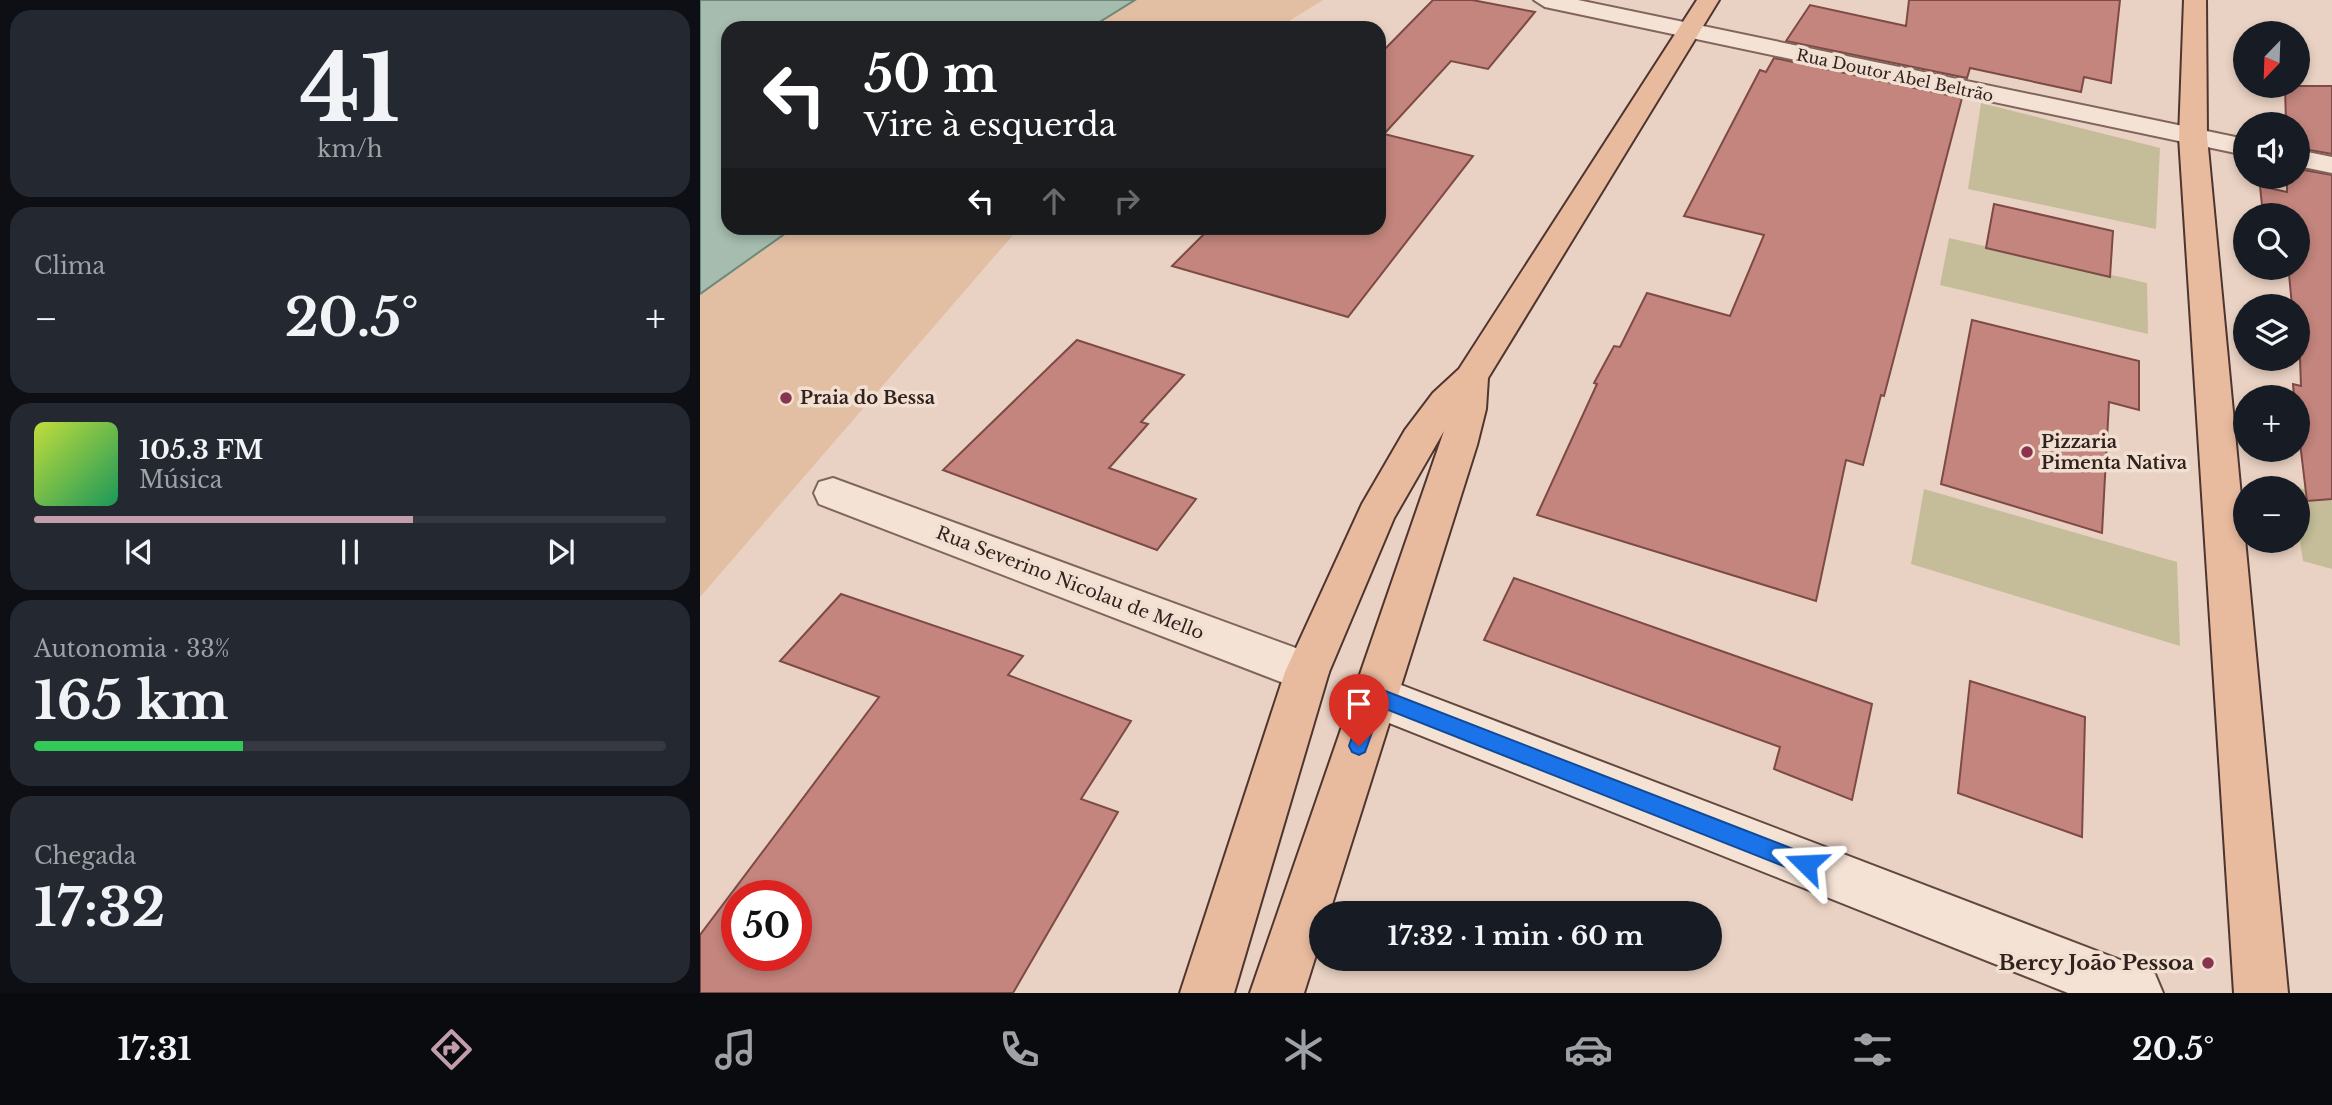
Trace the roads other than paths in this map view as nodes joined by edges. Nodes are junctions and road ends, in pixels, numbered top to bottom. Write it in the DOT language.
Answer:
graph roads {
  1 [pos="1545,0"];
  2 [pos="1708,0"];
  3 [pos="2195,0"];
  4 [pos="1686,31"];
  5 [pos="2193,137"];
  6 [pos="2233,145"];
  7 [pos="2310,160"];
  8 [pos="2332,164"];
  9 [pos="1471,378"];
  10 [pos="833,493"];
  11 [pos="1307,672"];
  12 [pos="1375,696"];
  13 [pos="1207,993"];
  14 [pos="1278,993"];
  15 [pos="2136,993"];
  16 [pos="2261,993"];
  1 -- 4 [label="street, Rua Doutor Abel Beltrão"];
  2 -- 4 [label="main road"];
  3 -- 5 [label="main road"];
  4 -- 5 [label="street, Rua Doutor Abel Beltrão"];
  4 -- 9 [label="main road"];
  5 -- 6 [label="street, Rua Doutor Abel Beltrão"];
  5 -- 16 [label="main road"];
  7 -- 8 [label="street"];
  9 -- 11 [label="main road"];
  9 -- 12 [label="main road"];
  10 -- 11 [label="street, Rua Severino Nicolau de Mello"];
  11 -- 13 [label="main road"];
  12 -- 14 [label="main road"];
  12 -- 15 [label="street"];
}
